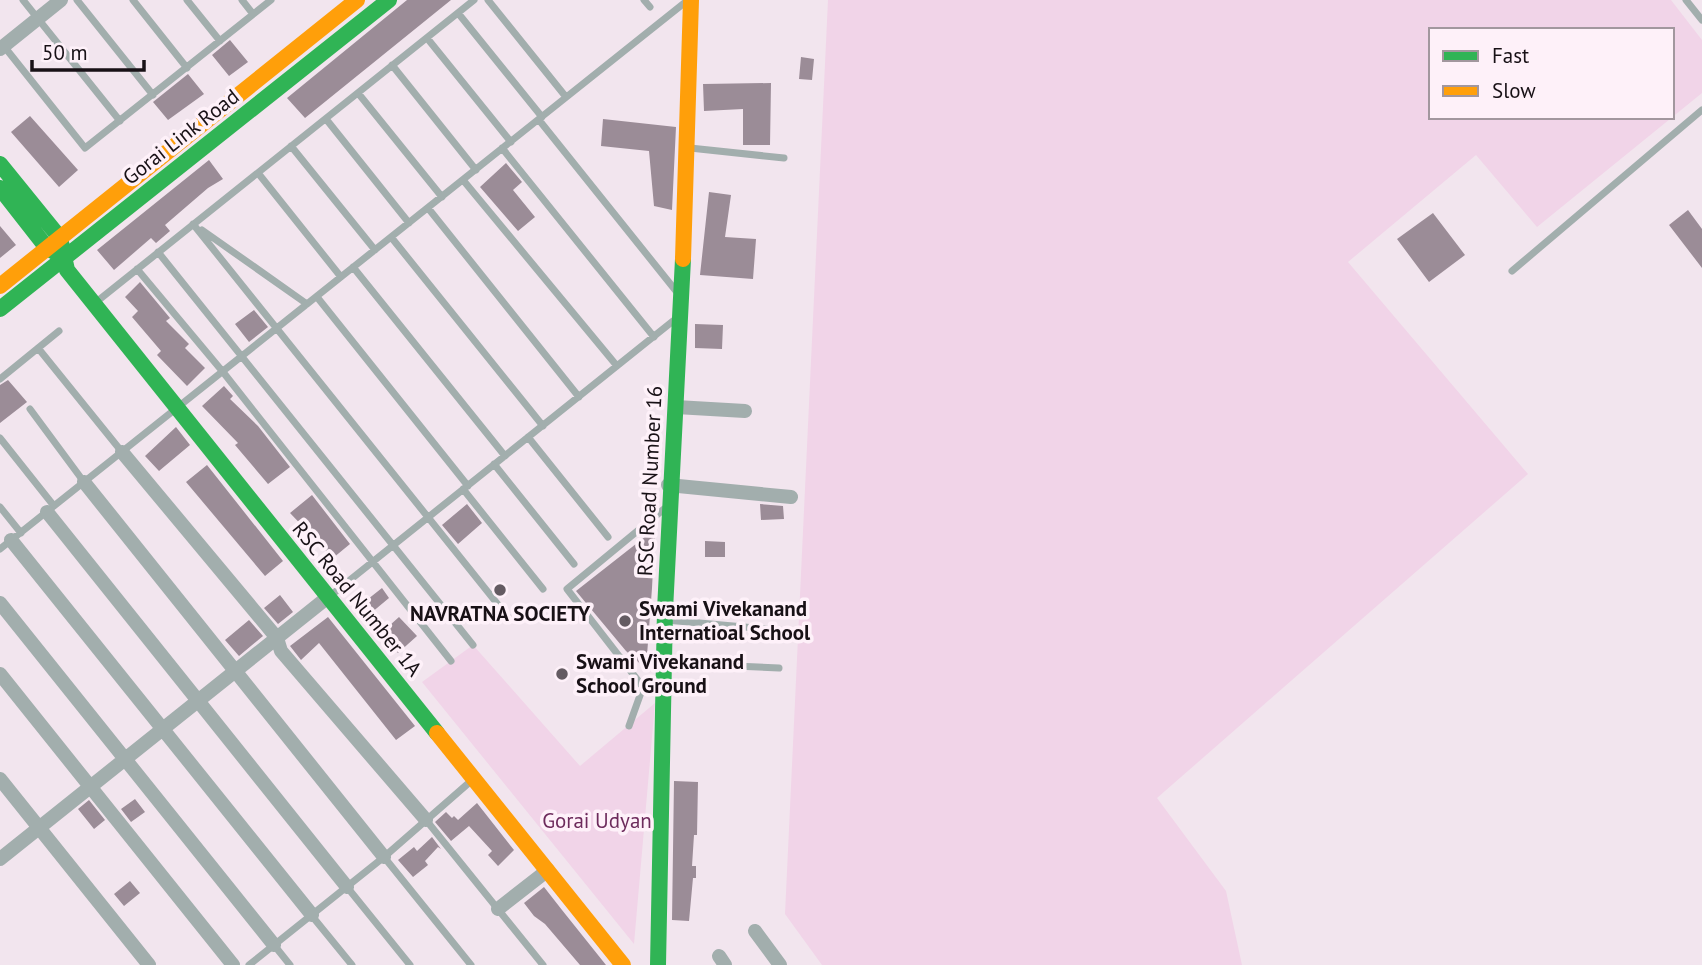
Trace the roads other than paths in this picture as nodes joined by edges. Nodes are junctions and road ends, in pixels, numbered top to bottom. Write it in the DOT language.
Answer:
graph roads {
  1 [pos="23,0"];
  2 [pos="61,0"];
  3 [pos="77,0"];
  4 [pos="133,0"];
  5 [pos="187,0"];
  6 [pos="242,0"];
  7 [pos="271,0"];
  8 [pos="357,0"];
  9 [pos="389,0"];
  10 [pos="474,0"];
  11 [pos="488,0"];
  12 [pos="690,0"];
  13 [pos="1686,0"];
  14 [pos="458,13"];
  15 [pos="253,14"];
  16 [pos="38,19"];
  17 [pos="1702,20"];
  18 [pos="427,38"];
  19 [pos="220,41"];
  20 [pos="1,46"];
  21 [pos="392,65"];
  22 [pos="187,68"];
  23 [pos="358,93"];
  24 [pos="153,95"];
  25 [pos="566,97"];
  26 [pos="1702,110"];
  27 [pos="540,118"];
  28 [pos="326,119"];
  29 [pos="120,121"];
  30 [pos="511,142"];
  31 [pos="291,146"];
  32 [pos="502,148"];
  33 [pos="689,148"];
  34 [pos="784,158"];
  35 [pos="0,164"];
  36 [pos="475,170"];
  37 [pos="258,173"];
  38 [pos="463,180"];
  39 [pos="0,188"];
  40 [pos="442,197"];
  41 [pos="428,208"];
  42 [pos="409,223"];
  43 [pos="193,224"];
  44 [pos="391,237"];
  45 [pos="53,243"];
  46 [pos="375,250"];
  47 [pos="158,252"];
  48 [pos="64,256"];
  49 [pos="353,267"];
  50 [pos="137,270"];
  51 [pos="1512,271"];
  52 [pos="341,277"];
  53 [pos="0,286"];
  54 [pos="317,297"];
  55 [pos="681,297"];
  56 [pos="94,303"];
  57 [pos="307,304"];
  58 [pos="0,309"];
  59 [pos="677,319"];
  60 [pos="277,328"];
  61 [pos="60,331"];
  62 [pos="653,337"];
  63 [pos="38,348"];
  64 [pos="242,356"];
  65 [pos="617,366"];
  66 [pos="223,372"];
  67 [pos="0,379"];
  68 [pos="579,397"];
  69 [pos="676,407"];
  70 [pos="177,408"];
  71 [pos="30,409"];
  72 [pos="745,411"];
  73 [pos="543,426"];
  74 [pos="528,437"];
  75 [pos="0,438"];
  76 [pos="122,452"];
  77 [pos="505,456"];
  78 [pos="494,464"];
  79 [pos="84,482"];
  80 [pos="668,485"];
  81 [pos="465,487"];
  82 [pos="791,497"];
  83 [pos="667,506"];
  84 [pos="0,507"];
  85 [pos="51,509"];
  86 [pos="428,517"];
  87 [pos="608,537"];
  88 [pos="11,541"];
  89 [pos="393,545"];
  90 [pos="372,562"];
  91 [pos="574,564"];
  92 [pos="543,589"];
  93 [pos="328,597"];
  94 [pos="0,603"];
  95 [pos="508,617"];
  96 [pos="665,620"];
  97 [pos="788,631"];
  98 [pos="277,638"];
  99 [pos="473,645"];
  100 [pos="451,660"];
  101 [pos="664,663"];
  102 [pos="779,668"];
  103 [pos="235,671"];
  104 [pos="0,674"];
  105 [pos="643,687"];
  106 [pos="663,691"];
  107 [pos="198,701"];
  108 [pos="629,726"];
  109 [pos="163,729"];
  110 [pos="125,759"];
  111 [pos="474,778"];
  112 [pos="0,779"];
  113 [pos="90,787"];
  114 [pos="426,820"];
  115 [pos="39,828"];
  116 [pos="384,857"];
  117 [pos="0,859"];
  118 [pos="548,870"];
  119 [pos="347,887"];
  120 [pos="498,909"];
  121 [pos="312,915"];
  122 [pos="755,932"];
  123 [pos="274,945"];
  124 [pos="149,965"];
  125 [pos="233,965"];
  126 [pos="249,965"];
  127 [pos="290,965"];
  128 [pos="352,965"];
  129 [pos="410,965"];
  130 [pos="471,965"];
  131 [pos="543,965"];
  132 [pos="623,965"];
  133 [pos="658,965"];
  134 [pos="780,965"];
  1 -- 16 [label="lane"];
  2 -- 16 [label="street"];
  3 -- 24 [label="lane"];
  4 -- 22 [label="lane"];
  5 -- 19 [label="lane"];
  6 -- 15 [label="lane"];
  7 -- 15 [label="lane"];
  8 -- 45 [label="street, Gorai Link Road"];
  9 -- 48 [label="street, Gorai Link Road"];
  10 -- 14 [label="lane"];
  11 -- 25 [label="lane"];
  12 -- 25 [label="lane"];
  12 -- 33 [label="street, RSC Road Number 16"];
  13 -- 17 [label="lane"];
  14 -- 18 [label="lane"];
  14 -- 27 [label="lane"];
  15 -- 19 [label="lane"];
  16 -- 20 [label="street"];
  16 -- 29 [label="lane"];
  18 -- 21 [label="lane"];
  18 -- 30 [label="lane"];
  19 -- 22 [label="lane"];
  20 -- 29 [label="lane"];
  21 -- 23 [label="lane"];
  21 -- 36 [label="lane"];
  22 -- 24 [label="lane"];
  23 -- 28 [label="lane"];
  23 -- 40 [label="lane"];
  24 -- 29 [label="lane"];
  25 -- 27 [label="lane"];
  26 -- 51 [label="lane"];
  27 -- 30 [label="lane"];
  27 -- 55 [label="lane"];
  28 -- 31 [label="lane"];
  28 -- 42 [label="lane"];
  30 -- 32 [label="lane"];
  31 -- 37 [label="lane"];
  31 -- 46 [label="lane"];
  32 -- 36 [label="lane"];
  32 -- 62 [label="lane"];
  33 -- 34 [label="lane"];
  33 -- 55 [label="street, RSC Road Number 16"];
  35 -- 45 [label="street"];
  36 -- 38 [label="lane"];
  37 -- 43 [label="lane"];
  37 -- 52 [label="lane"];
  38 -- 40 [label="lane"];
  38 -- 65 [label="lane"];
  39 -- 45 [label="street"];
  40 -- 41 [label="lane"];
  41 -- 42 [label="lane"];
  41 -- 68 [label="lane"];
  42 -- 44 [label="lane"];
  43 -- 47 [label="lane"];
  43 -- 57 [label="lane"];
  43 -- 60 [label="lane"];
  44 -- 46 [label="lane"];
  44 -- 73 [label="lane"];
  45 -- 48 [label="street, RSC Road Number 1A"];
  45 -- 53 [label="street, Gorai Link Road"];
  46 -- 49 [label="lane"];
  47 -- 50 [label="lane"];
  47 -- 64 [label="lane"];
  48 -- 56 [label="street, RSC Road Number 1A"];
  48 -- 58 [label="street, Gorai Link Road"];
  49 -- 52 [label="lane"];
  49 -- 77 [label="lane"];
  50 -- 56 [label="lane"];
  50 -- 66 [label="lane"];
  52 -- 54 [label="lane"];
  54 -- 57 [label="lane"];
  54 -- 81 [label="lane"];
  55 -- 59 [label="street, RSC Road Number 16"];
  56 -- 70 [label="street, RSC Road Number 1A"];
  57 -- 60 [label="lane"];
  59 -- 62 [label="lane"];
  59 -- 69 [label="street, RSC Road Number 16"];
  60 -- 64 [label="lane"];
  60 -- 86 [label="lane"];
  61 -- 63 [label="lane"];
  62 -- 65 [label="lane"];
  63 -- 67 [label="lane"];
  63 -- 76 [label="lane"];
  64 -- 66 [label="lane"];
  64 -- 89 [label="lane"];
  65 -- 68 [label="lane"];
  66 -- 70 [label="lane"];
  66 -- 90 [label="lane"];
  68 -- 73 [label="lane"];
  69 -- 72 [label="street"];
  69 -- 80 [label="street, RSC Road Number 16"];
  70 -- 76 [label="lane"];
  70 -- 93 [label="street, RSC Road Number 1A"];
  71 -- 79 [label="lane"];
  73 -- 74 [label="lane"];
  74 -- 77 [label="lane"];
  74 -- 87 [label="lane"];
  75 -- 85 [label="lane"];
  76 -- 79 [label="lane"];
  76 -- 98 [label="street"];
  77 -- 78 [label="lane"];
  78 -- 81 [label="lane"];
  78 -- 91 [label="lane"];
  79 -- 85 [label="lane"];
  79 -- 103 [label="street"];
  80 -- 82 [label="street"];
  80 -- 83 [label="street, RSC Road Number 16"];
  81 -- 86 [label="lane"];
  81 -- 92 [label="lane"];
  83 -- 96 [label="street, RSC Road Number 16"];
  83 -- 105 [label="lane"];
  84 -- 88 [label="lane"];
  85 -- 88 [label="lane"];
  85 -- 107 [label="street"];
  86 -- 89 [label="lane"];
  86 -- 95 [label="lane"];
  88 -- 109 [label="street"];
  89 -- 90 [label="lane"];
  89 -- 99 [label="lane"];
  90 -- 93 [label="lane"];
  90 -- 100 [label="lane"];
  93 -- 98 [label="street"];
  93 -- 111 [label="street, RSC Road Number 1A"];
  94 -- 110 [label="street"];
  96 -- 97 [label="lane"];
  96 -- 101 [label="street, RSC Road Number 16"];
  98 -- 103 [label="street"];
  98 -- 114 [label="street"];
  101 -- 102 [label="lane"];
  101 -- 106 [label="street, RSC Road Number 16"];
  103 -- 107 [label="street"];
  103 -- 116 [label="street"];
  104 -- 113 [label="street"];
  105 -- 106 [label="lane"];
  105 -- 108 [label="lane"];
  106 -- 133 [label="street, RSC Road Number 16"];
  107 -- 109 [label="street"];
  107 -- 119 [label="street"];
  109 -- 110 [label="street"];
  109 -- 121 [label="street"];
  110 -- 113 [label="street"];
  110 -- 123 [label="street"];
  111 -- 114 [label="lane"];
  111 -- 118 [label="street, RSC Road Number 1A"];
  112 -- 115 [label="street"];
  113 -- 115 [label="street"];
  113 -- 125 [label="street"];
  114 -- 116 [label="lane"];
  114 -- 120 [label="lane"];
  115 -- 117 [label="street"];
  115 -- 124 [label="street"];
  116 -- 119 [label="lane"];
  116 -- 130 [label="lane"];
  118 -- 120 [label="street"];
  118 -- 132 [label="street, RSC Road Number 1A"];
  119 -- 121 [label="lane"];
  119 -- 129 [label="lane"];
  120 -- 131 [label="lane"];
  121 -- 123 [label="lane"];
  121 -- 128 [label="lane"];
  122 -- 134 [label="street"];
  123 -- 126 [label="lane"];
  123 -- 127 [label="lane"];
}
